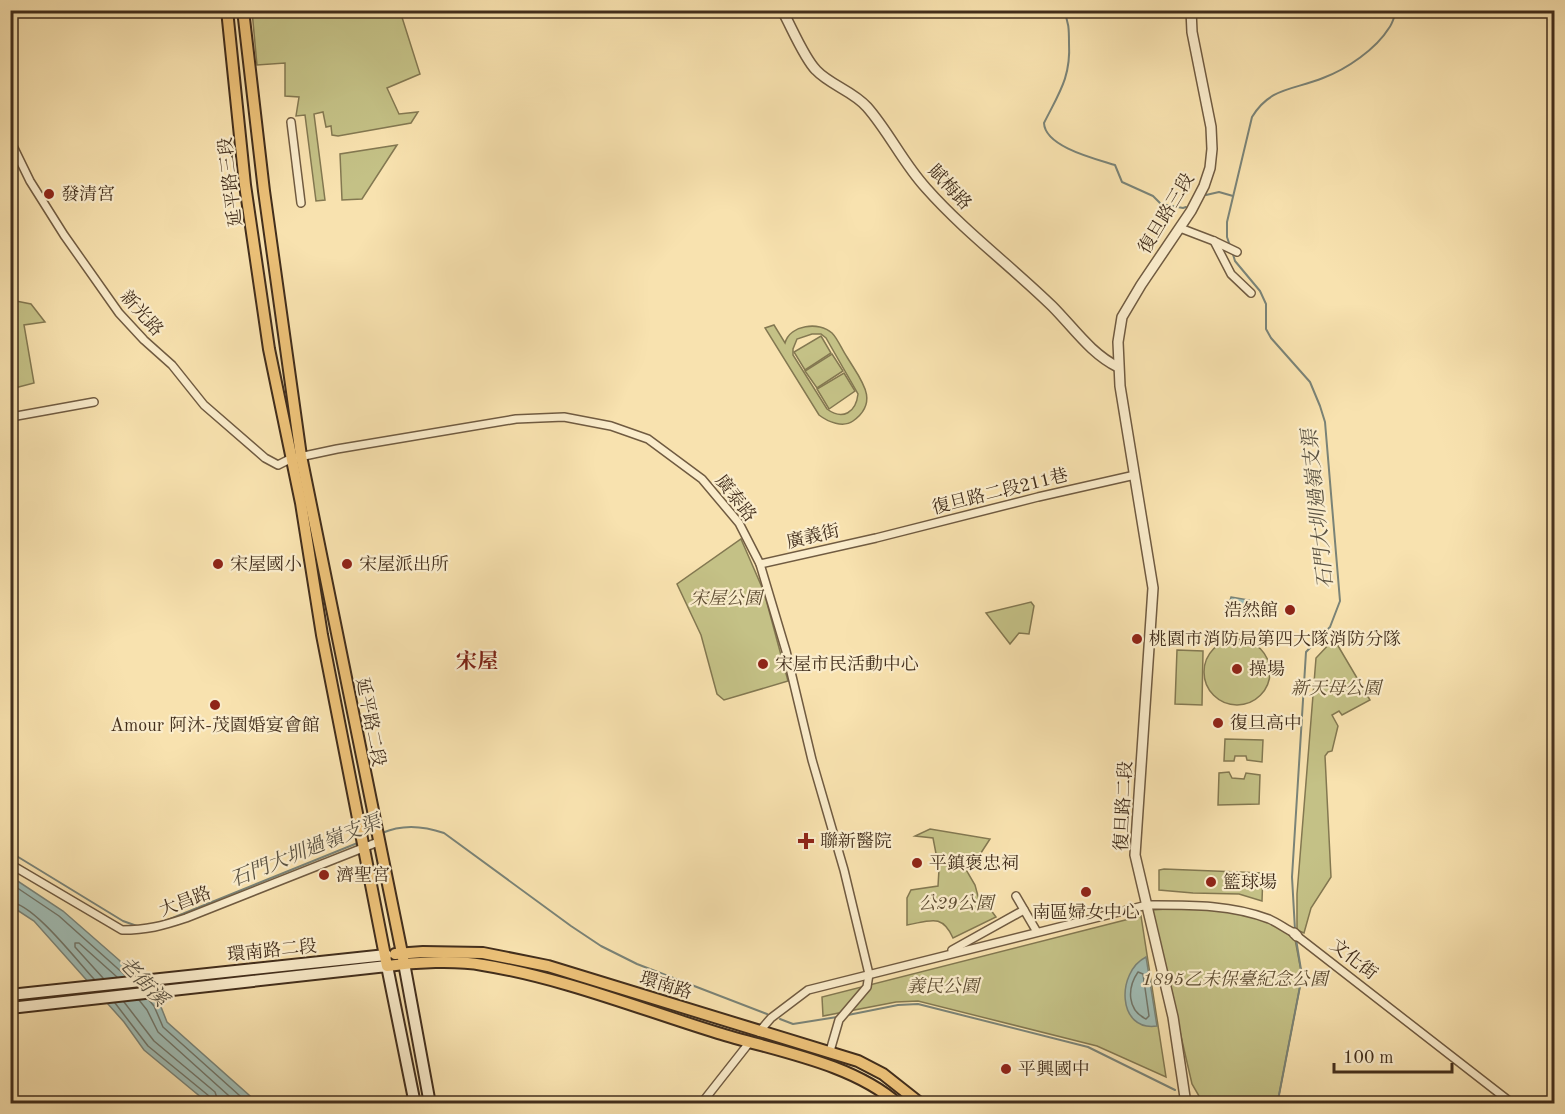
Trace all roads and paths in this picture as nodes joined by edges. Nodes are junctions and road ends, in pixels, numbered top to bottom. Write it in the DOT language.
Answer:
graph roads {
  1 [pos="227,10"];
  2 [pos="243,10"];
  3 [pos="782,10"];
  4 [pos="1191,10"];
  5 [pos="291,122"];
  6 [pos="10,140"];
  7 [pos="301,203"];
  8 [pos="1180,228"];
  9 [pos="1214,241"];
  10 [pos="1236,252"];
  11 [pos="1251,292"];
  12 [pos="1122,317"];
  13 [pos="285,345"];
  14 [pos="269,349"];
  15 [pos="1118,367"];
  16 [pos="94,402"];
  17 [pos="11,417"];
  18 [pos="296,458"];
  19 [pos="1135,475"];
  20 [pos="873,539"];
  21 [pos="760,564"];
  22 [pos="378,842"];
  23 [pos="363,846"];
  24 [pos="10,864"];
  25 [pos="1016,896"];
  26 [pos="1147,905"];
  27 [pos="1024,910"];
  28 [pos="1037,932"];
  29 [pos="944,954"];
  30 [pos="402,959"];
  31 [pos="387,960"];
  32 [pos="869,974"];
  33 [pos="10,995"];
  34 [pos="10,1008"];
  35 [pos="759,1032"];
  36 [pos="749,1043"];
  37 [pos="830,1051"];
  38 [pos="415,1104"];
  39 [pos="430,1104"];
  40 [pos="701,1104"];
  41 [pos="898,1104"];
  42 [pos="921,1104"];
  43 [pos="1186,1104"];
  44 [pos="1514,1104"];
  1 -- 14 [label="main road, 延平路三段"];
  2 -- 13 [label="main road, 延平路三段"];
  3 -- 15 [label="street, 賦梅路"];
  4 -- 8 [label="street, 復旦路三段"];
  5 -- 7 [label="street"];
  6 -- 18 [label="street, 新光路"];
  8 -- 9 [label="street"];
  8 -- 12 [label="street, 復旦路三段"];
  9 -- 10 [label="street"];
  9 -- 11 [label="street"];
  12 -- 15 [label="street, 復旦路二段"];
  13 -- 18 [label="main road, 延平路二段"];
  14 -- 18 [label="main road, 延平路二段"];
  15 -- 19 [label="street, 復旦路二段"];
  16 -- 17 [label="street"];
  18 -- 21 [label="street, 廣泰路"];
  18 -- 22 [label="main road, 延平路二段"];
  18 -- 23 [label="main road, 延平路二段"];
  19 -- 20 [label="street, 復旦路二段211巷"];
  19 -- 26 [label="street, 復旦路二段"];
  20 -- 21 [label="street, 廣義街"];
  21 -- 32 [label="street, 廣泰路"];
  22 -- 23 [label="street, 大昌路"];
  22 -- 30 [label="main road, 延平路二段"];
  23 -- 24 [label="street, 大昌路"];
  23 -- 31 [label="main road, 延平路二段"];
  25 -- 27 [label="street"];
  26 -- 28 [label="street"];
  26 -- 43 [label="street, 復旦路二段"];
  26 -- 44 [label="street, 文化街"];
  27 -- 28 [label="street"];
  27 -- 29 [label="street"];
  28 -- 29 [label="street"];
  29 -- 32 [label="street"];
  30 -- 31 [label="main road, 環南路"];
  30 -- 35 [label="main road, 環南路"];
  30 -- 36 [label="main road, 環南路"];
  30 -- 39 [label="main road, 延平路二段"];
  31 -- 33 [label="main road, 環南路二段"];
  31 -- 34 [label="main road, 環南路二段"];
  31 -- 38 [label="main road, 延平路二段"];
  32 -- 35 [label="street"];
  32 -- 37 [label="street"];
  35 -- 36 [label="street"];
  35 -- 37 [label="main road, 環南路"];
  36 -- 40 [label="street"];
  36 -- 41 [label="main road, 環南路"];
  37 -- 42 [label="main road, 環南路"];
}
